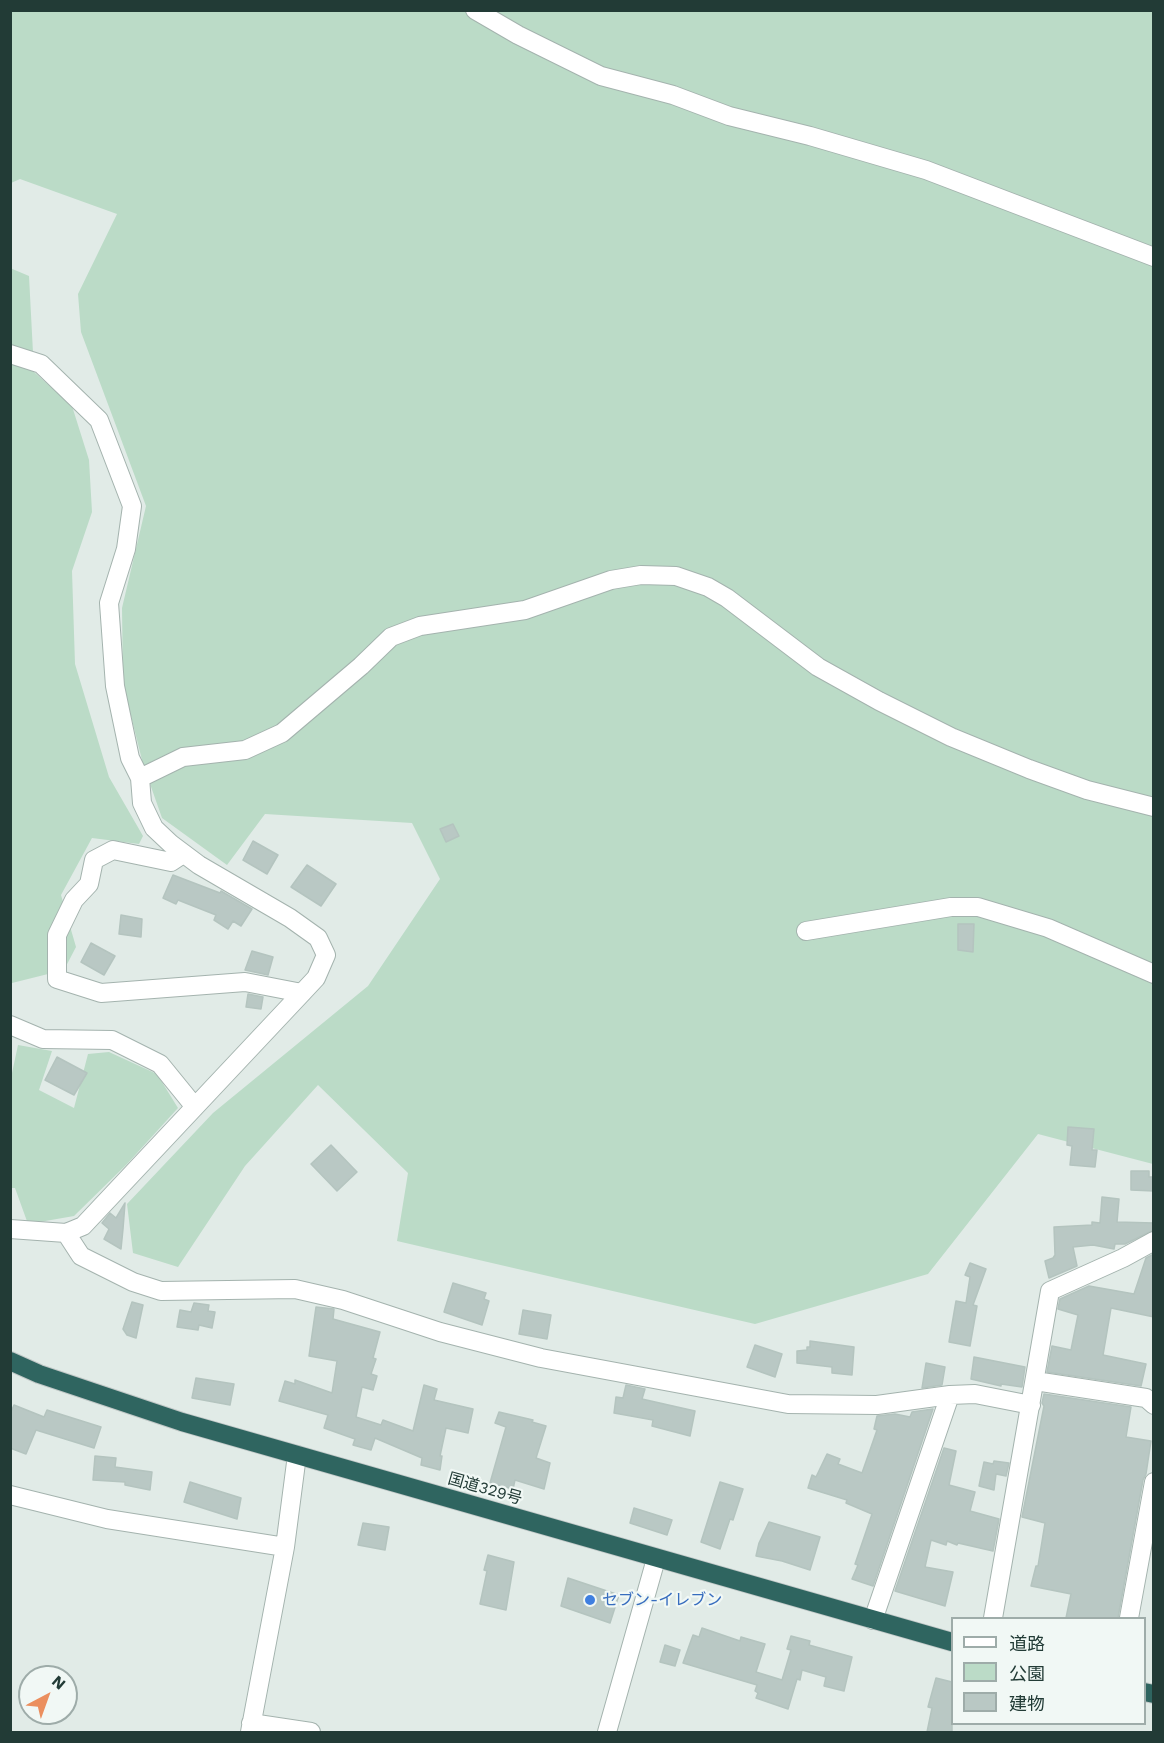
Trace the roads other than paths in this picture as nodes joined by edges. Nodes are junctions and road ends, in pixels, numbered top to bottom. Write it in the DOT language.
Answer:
graph roads {
  1 [pos="475,10"];
  2 [pos="1154,257"];
  3 [pos="10,354"];
  4 [pos="140,778"];
  5 [pos="1154,807"];
  6 [pos="183,854"];
  7 [pos="806,931"];
  8 [pos="1154,975"];
  9 [pos="302,993"];
  10 [pos="10,1025"];
  11 [pos="195,1107"];
  12 [pos="10,1230"];
  13 [pos="66,1233"];
  14 [pos="1154,1241"];
  15 [pos="10,1361"];
  16 [pos="1035,1382"];
  17 [pos="950,1395"];
  18 [pos="1031,1405"];
  19 [pos="1154,1405"];
  20 [pos="297,1455"];
  21 [pos="1154,1482"];
  22 [pos="10,1495"];
  23 [pos="285,1547"];
  24 [pos="656,1559"];
  25 [pos="993,1617"];
  26 [pos="1129,1617"];
  27 [pos="873,1620"];
  28 [pos="951,1642"];
  29 [pos="251,1728"];
  30 [pos="310,1732"];
  31 [pos="607,1732"];
  1 -- 2 [label="street"];
  3 -- 4 [label="street"];
  4 -- 5 [label="street"];
  4 -- 6 [label="street"];
  6 -- 9 [label="street"];
  6 -- 9 [label="street"];
  7 -- 8 [label="street"];
  9 -- 11 [label="street"];
  10 -- 11 [label="street"];
  11 -- 13 [label="street"];
  12 -- 13 [label="street"];
  13 -- 17 [label="street"];
  14 -- 16 [label="street"];
  15 -- 20 [label="highway, 国道329号"];
  16 -- 18 [label="street"];
  16 -- 19 [label="street"];
  17 -- 18 [label="street"];
  17 -- 27 [label="street"];
  18 -- 25 [label="street"];
  20 -- 23 [label="street"];
  20 -- 24 [label="highway, 国道329号"];
  21 -- 26 [label="street"];
  22 -- 23 [label="street"];
  23 -- 29 [label="street"];
  24 -- 27 [label="highway, 国道329号"];
  24 -- 31 [label="street"];
  27 -- 28 [label="highway, 国道329号"];
  29 -- 30 [label="street"];
}
